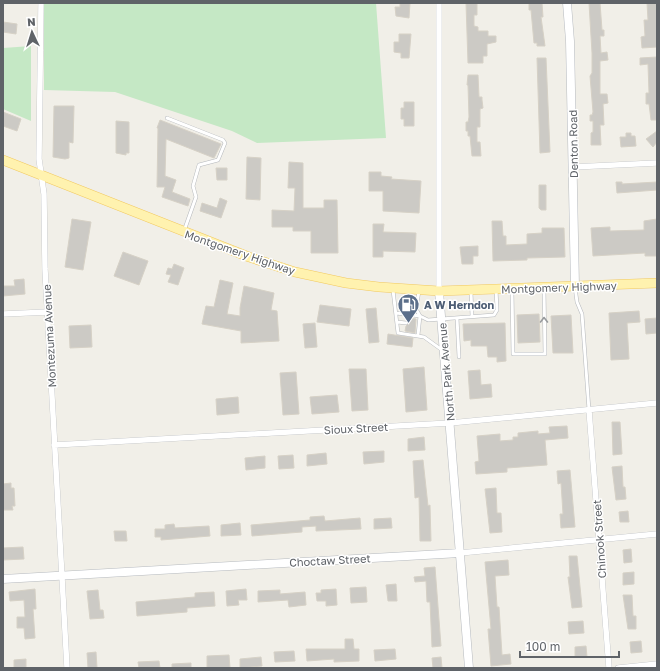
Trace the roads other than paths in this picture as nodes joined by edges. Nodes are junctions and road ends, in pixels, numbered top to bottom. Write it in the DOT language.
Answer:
graph roads {
  1 [pos="41,3"];
  2 [pos="440,3"];
  3 [pos="566,3"];
  4 [pos="167,118"];
  5 [pos="3,160"];
  6 [pos="657,163"];
  7 [pos="573,167"];
  8 [pos="42,175"];
  9 [pos="183,232"];
  10 [pos="657,282"];
  11 [pos="575,286"];
  12 [pos="544,287"];
  13 [pos="393,288"];
  14 [pos="496,289"];
  15 [pos="512,289"];
  16 [pos="419,290"];
  17 [pos="471,290"];
  18 [pos="439,291"];
  19 [pos="48,312"];
  20 [pos="396,313"];
  21 [pos="3,314"];
  22 [pos="420,316"];
  23 [pos="472,316"];
  24 [pos="457,318"];
  25 [pos="441,319"];
  26 [pos="397,322"];
  27 [pos="406,323"];
  28 [pos="418,335"];
  29 [pos="444,351"];
  30 [pos="459,357"];
  31 [pos="657,404"];
  32 [pos="589,410"];
  33 [pos="450,423"];
  34 [pos="54,445"];
  35 [pos="657,534"];
  36 [pos="599,539"];
  37 [pos="460,553"];
  38 [pos="62,575"];
  39 [pos="3,579"];
  40 [pos="657,664"];
  41 [pos="67,668"];
  42 [pos="469,668"];
  43 [pos="609,668"];
  44 [pos="618,668"];
  1 -- 8 [label="street, Montezuma Avenue"];
  2 -- 18 [label="street, North Park Avenue"];
  3 -- 7 [label="street, Denton Road"];
  4 -- 9 [label="lane"];
  5 -- 8 [label="main road, Montgomery Highway"];
  6 -- 7 [label="street"];
  7 -- 11 [label="street, Denton Road"];
  8 -- 9 [label="main road, Montgomery Highway"];
  8 -- 19 [label="street, Montezuma Avenue"];
  9 -- 13 [label="main road, Montgomery Highway"];
  10 -- 11 [label="main road, Montgomery Highway"];
  11 -- 12 [label="main road, Montgomery Highway"];
  11 -- 32 [label="lane"];
  12 -- 15 [label="main road, Montgomery Highway"];
  15 -- 12 [label="lane, one-way"];
  13 -- 16 [label="main road, Montgomery Highway"];
  13 -- 20 [label="lane"];
  14 -- 15 [label="main road, Montgomery Highway"];
  14 -- 17 [label="main road, Montgomery Highway"];
  14 -- 23 [label="lane"];
  16 -- 18 [label="main road, Montgomery Highway"];
  16 -- 22 [label="lane"];
  17 -- 18 [label="main road, Montgomery Highway"];
  17 -- 23 [label="lane"];
  18 -- 25 [label="street, North Park Avenue"];
  19 -- 21 [label="street"];
  19 -- 34 [label="street, Montezuma Avenue"];
  20 -- 22 [label="lane"];
  20 -- 26 [label="lane"];
  22 -- 25 [label="lane"];
  22 -- 28 [label="lane"];
  23 -- 24 [label="lane"];
  24 -- 25 [label="lane"];
  24 -- 30 [label="lane"];
  25 -- 29 [label="street, North Park Avenue"];
  26 -- 27 [label="lane"];
  26 -- 28 [label="lane"];
  28 -- 29 [label="lane"];
  29 -- 33 [label="street, North Park Avenue"];
  31 -- 32 [label="street, Sioux Street"];
  32 -- 33 [label="street, Sioux Street"];
  32 -- 36 [label="street, Chinook Street"];
  33 -- 34 [label="street, Sioux Street"];
  33 -- 37 [label="street, North Park Avenue"];
  34 -- 38 [label="street, Montezuma Avenue"];
  35 -- 36 [label="street, Choctaw Street"];
  36 -- 37 [label="street, Choctaw Street"];
  36 -- 43 [label="street, Chinook Street"];
  37 -- 38 [label="street, Choctaw Street"];
  37 -- 42 [label="street, North Park Avenue"];
  38 -- 39 [label="street, Choctaw Street"];
  38 -- 41 [label="street, Montezuma Avenue"];
  40 -- 44 [label="street"];
}
